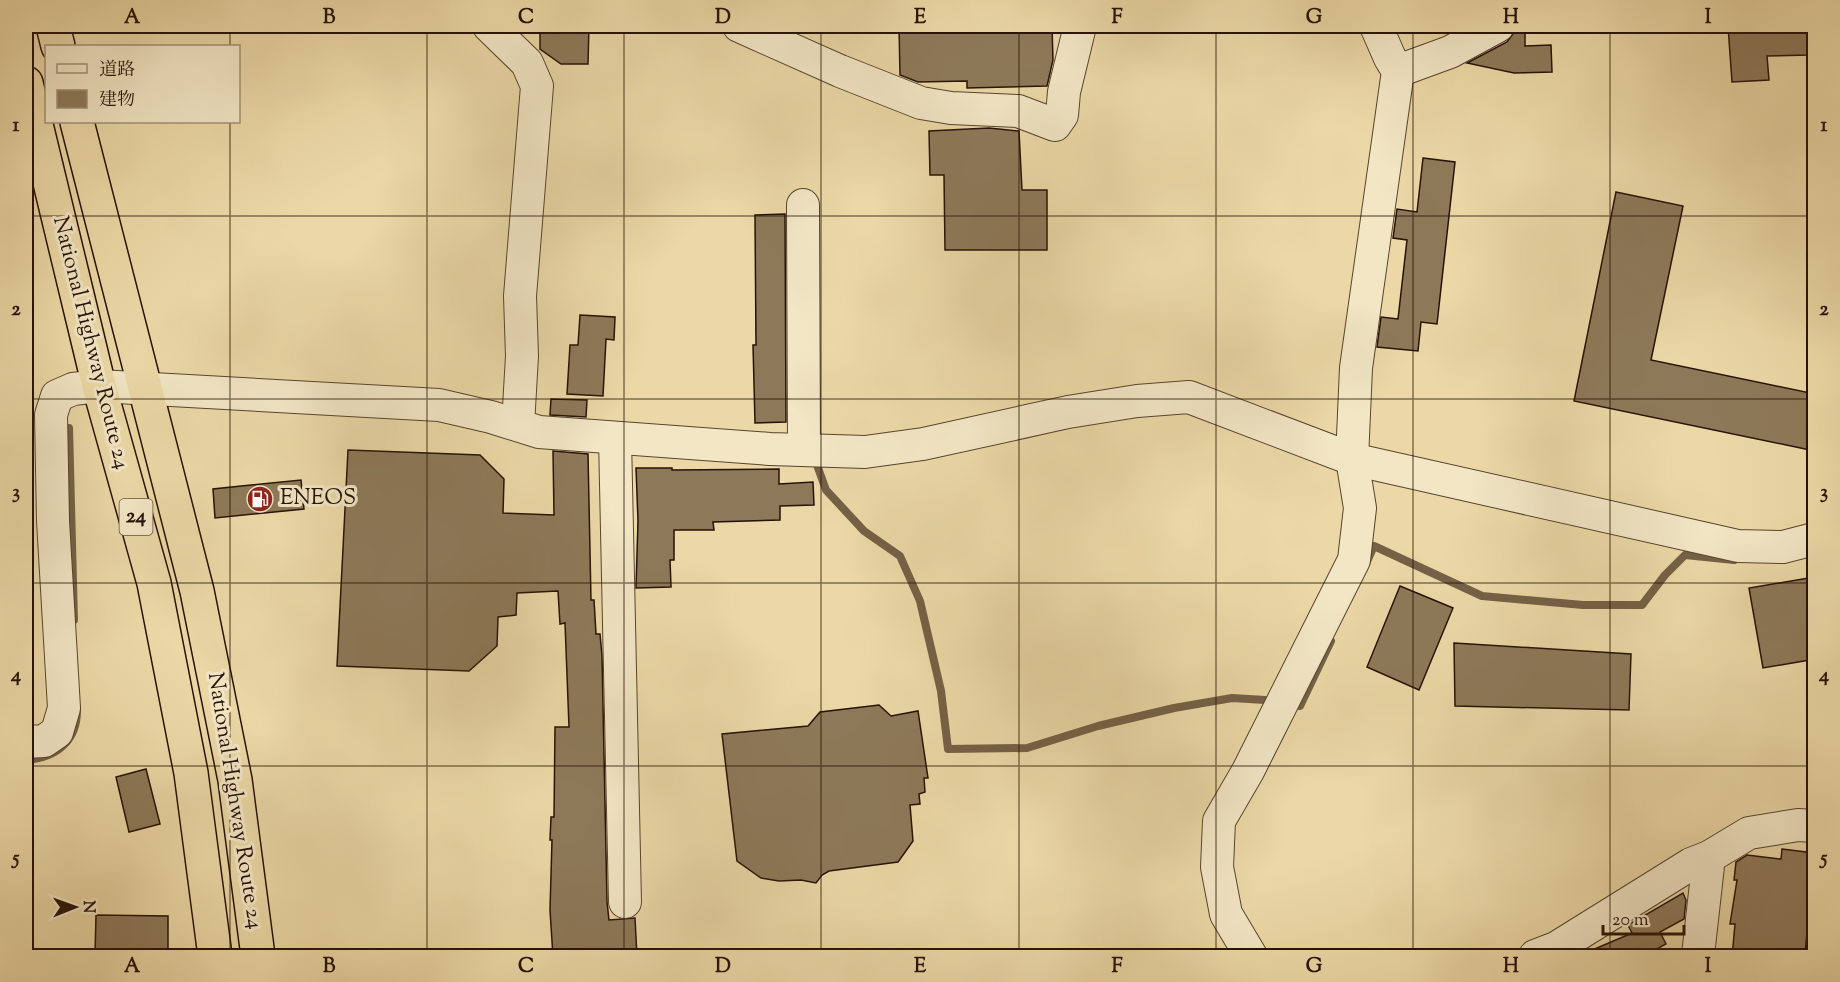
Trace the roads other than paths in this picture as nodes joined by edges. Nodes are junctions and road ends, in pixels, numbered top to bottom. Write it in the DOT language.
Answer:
graph roads {
  1 [pos="53,26"];
  2 [pos="489,26"];
  3 [pos="739,26"];
  4 [pos="1080,26"];
  5 [pos="1376,26"];
  6 [pos="1498,26"];
  7 [pos="58,45"];
  8 [pos="1398,71"];
  9 [pos="26,84"];
  10 [pos="77,123"];
  11 [pos="803,205"];
  12 [pos="99,386"];
  13 [pos="144,388"];
  14 [pos="518,425"];
  15 [pos="615,438"];
  16 [pos="804,450"];
  17 [pos="1352,459"];
  18 [pos="1815,539"];
  19 [pos="26,742"];
  20 [pos="1815,826"];
  21 [pos="1709,857"];
  22 [pos="625,902"];
  23 [pos="1698,955"];
  24 [pos="215,957"];
  25 [pos="258,957"];
  26 [pos="1251,957"];
  27 [pos="1535,957"];
  1 -- 7 [label="highway"];
  2 -- 14 [label="street"];
  3 -- 4 [label="street"];
  5 -- 8 [label="street"];
  6 -- 8 [label="street"];
  8 -- 17 [label="street"];
  9 -- 12 [label="highway, National Highway Route 24 / 24"];
  10 -- 13 [label="highway, National Highway Route 24 / 24"];
  11 -- 16 [label="street"];
  12 -- 13 [label="street"];
  12 -- 19 [label="street"];
  12 -- 24 [label="highway, National Highway Route 24 / 24"];
  13 -- 14 [label="street"];
  13 -- 25 [label="highway, National Highway Route 24 / 24"];
  14 -- 15 [label="street"];
  15 -- 16 [label="street"];
  15 -- 22 [label="street"];
  16 -- 17 [label="street"];
  17 -- 18 [label="street"];
  17 -- 26 [label="street"];
  20 -- 21 [label="street"];
  21 -- 23 [label="street"];
  21 -- 27 [label="street"];
}
